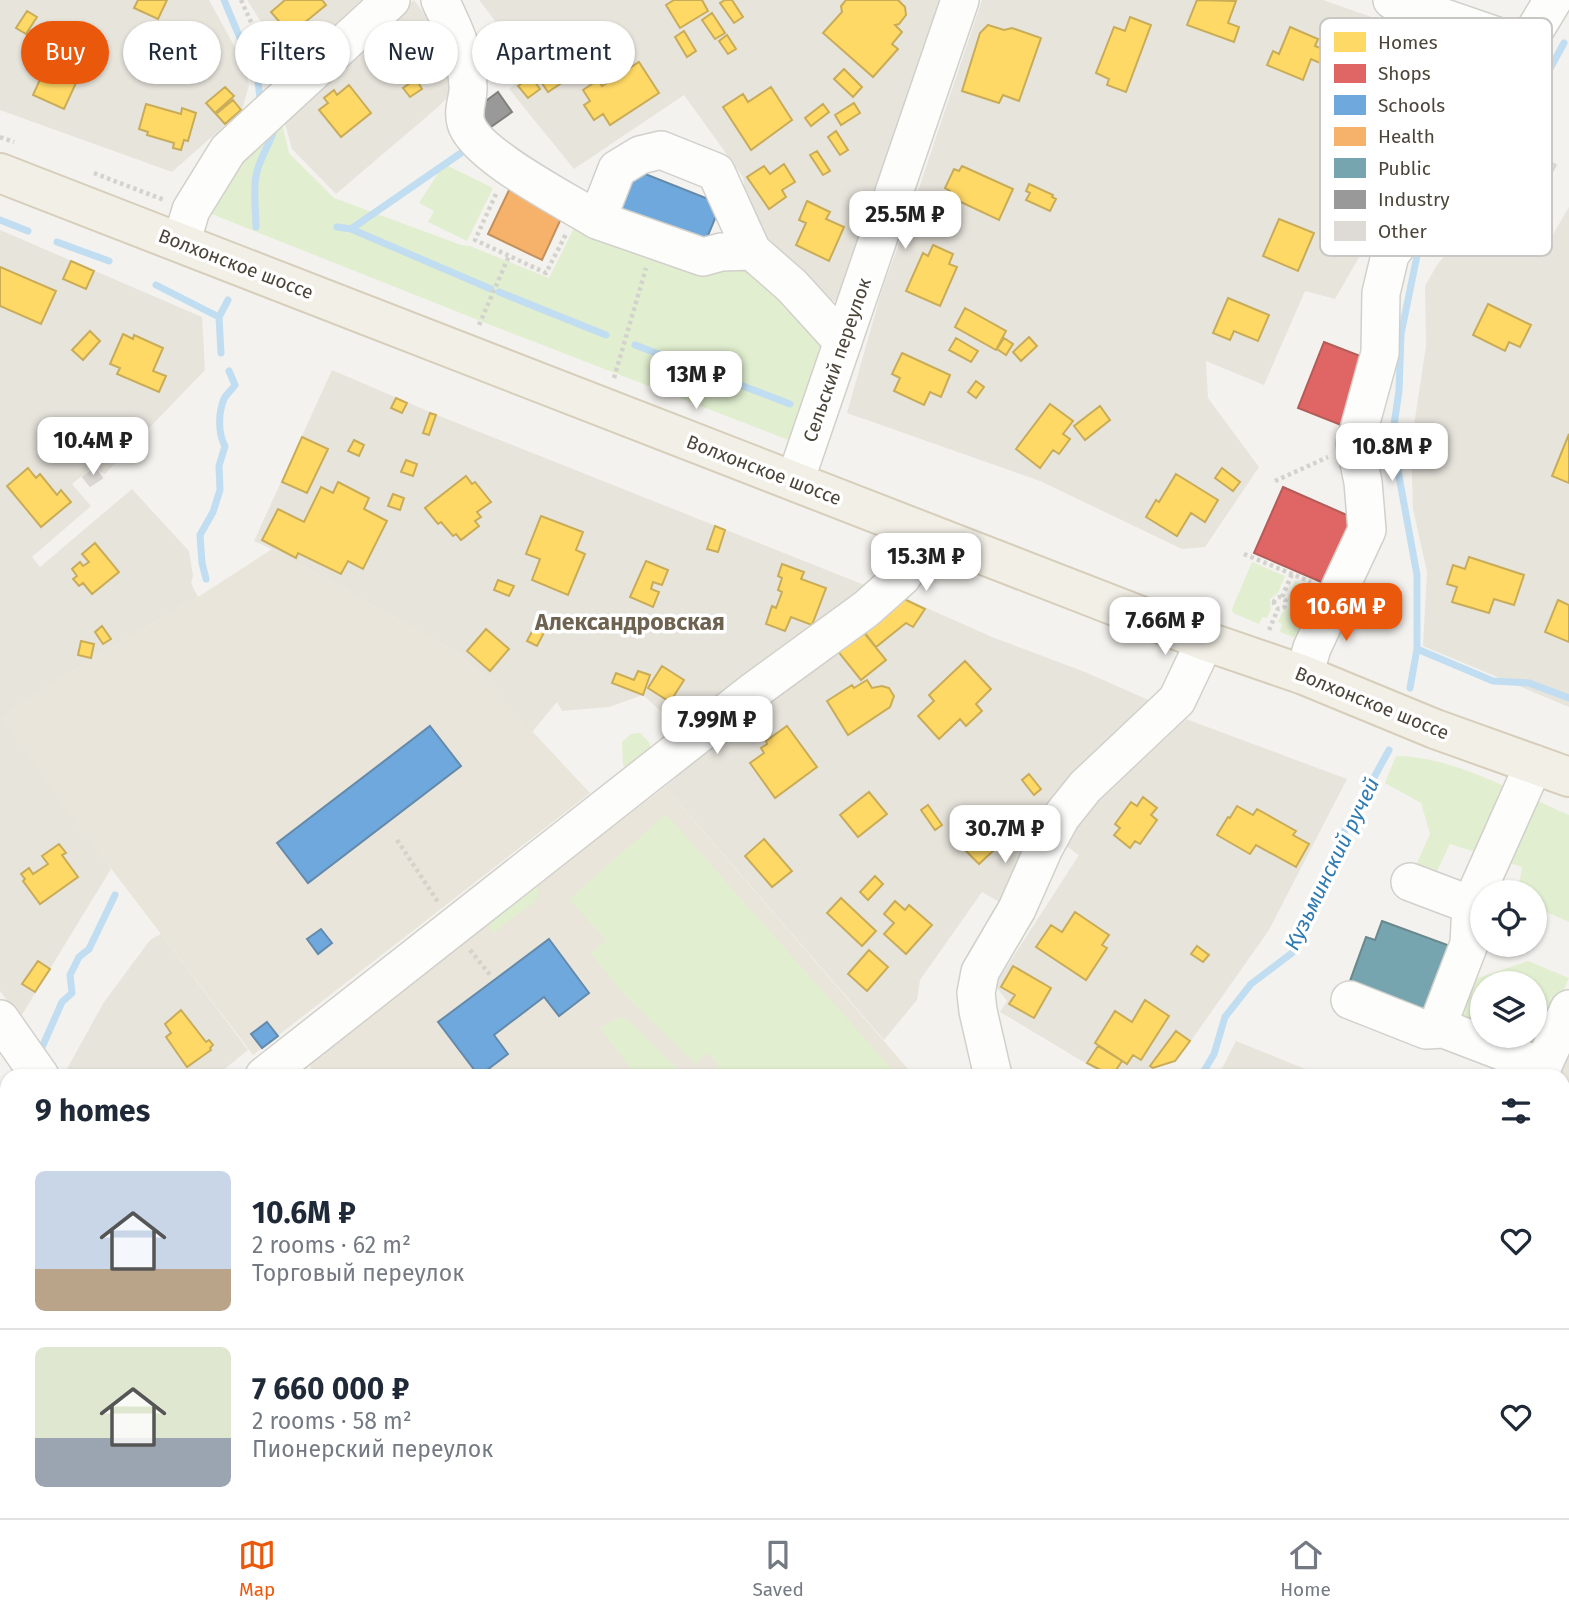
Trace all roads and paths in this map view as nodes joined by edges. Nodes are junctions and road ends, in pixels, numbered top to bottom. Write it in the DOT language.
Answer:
graph roads {
  1 [pos="241,0"];
  2 [pos="391,0"];
  3 [pos="440,0"];
  4 [pos="960,0"];
  5 [pos="1392,0"];
  6 [pos="1553,0"];
  7 [pos="1444,18"];
  8 [pos="1542,18"];
  9 [pos="287,93"];
  10 [pos="510,166"];
  11 [pos="0,173"];
  12 [pos="588,214"];
  13 [pos="654,240"];
  14 [pos="181,243"];
  15 [pos="752,251"];
  16 [pos="509,256"];
  17 [pos="1390,256"];
  18 [pos="479,325"];
  19 [pos="843,342"];
  20 [pos="614,379"];
  21 [pos="1339,452"];
  22 [pos="795,481"];
  23 [pos="1275,481"];
  24 [pos="925,532"];
  25 [pos="1244,554"];
  26 [pos="1292,574"];
  27 [pos="1316,584"];
  28 [pos="1283,597"];
  29 [pos="1278,609"];
  30 [pos="1268,631"];
  31 [pos="1205,641"];
  32 [pos="1304,674"];
  33 [pos="1559,769"];
  34 [pos="397,840"];
  35 [pos="1487,880"];
  36 [pos="1410,882"];
  37 [pos="1470,905"];
  38 [pos="441,908"];
  39 [pos="1470,924"];
  40 [pos="1350,1000"];
  41 [pos="1569,1009"];
  42 [pos="0,1018"];
  43 [pos="1444,1029"];
  44 [pos="35,1069"];
  45 [pos="273,1069"];
  46 [pos="991,1069"];
  47 [pos="1535,1069"];
  48 [pos="1541,1069"];
  1 -- 9 [label="path"];
  2 -- 9 [label="street"];
  3 -- 10 [label="street"];
  4 -- 19 [label="street, Сельский переулок"];
  5 -- 7 [label="street"];
  6 -- 8 [label="street"];
  9 -- 14 [label="street"];
  10 -- 12 [label="street"];
  10 -- 16 [label="path"];
  11 -- 14 [label="main road, Волхонское шоссе"];
  12 -- 13 [label="street"];
  12 -- 15 [label="street"];
  12 -- 16 [label="path"];
  13 -- 15 [label="street"];
  13 -- 20 [label="path"];
  14 -- 22 [label="main road, Волхонское шоссе"];
  15 -- 19 [label="street"];
  16 -- 18 [label="path"];
  17 -- 32 [label="street"];
  19 -- 22 [label="street, Сельский переулок"];
  21 -- 23 [label="path"];
  22 -- 24 [label="main road, Волхонское шоссе"];
  24 -- 31 [label="main road, Волхонское шоссе"];
  24 -- 45 [label="street"];
  25 -- 26 [label="path"];
  26 -- 27 [label="path"];
  26 -- 28 [label="path"];
  28 -- 29 [label="path"];
  28 -- 29 [label="path"];
  29 -- 30 [label="path"];
  31 -- 32 [label="main road, Волхонское шоссе"];
  31 -- 46 [label="street"];
  32 -- 33 [label="main road, Волхонское шоссе"];
  33 -- 35 [label="street"];
  34 -- 38 [label="path"];
  36 -- 37 [label="street"];
  39 -- 43 [label="street"];
  40 -- 43 [label="street"];
  41 -- 48 [label="street"];
  42 -- 44 [label="street"];
  43 -- 47 [label="street"];
}
